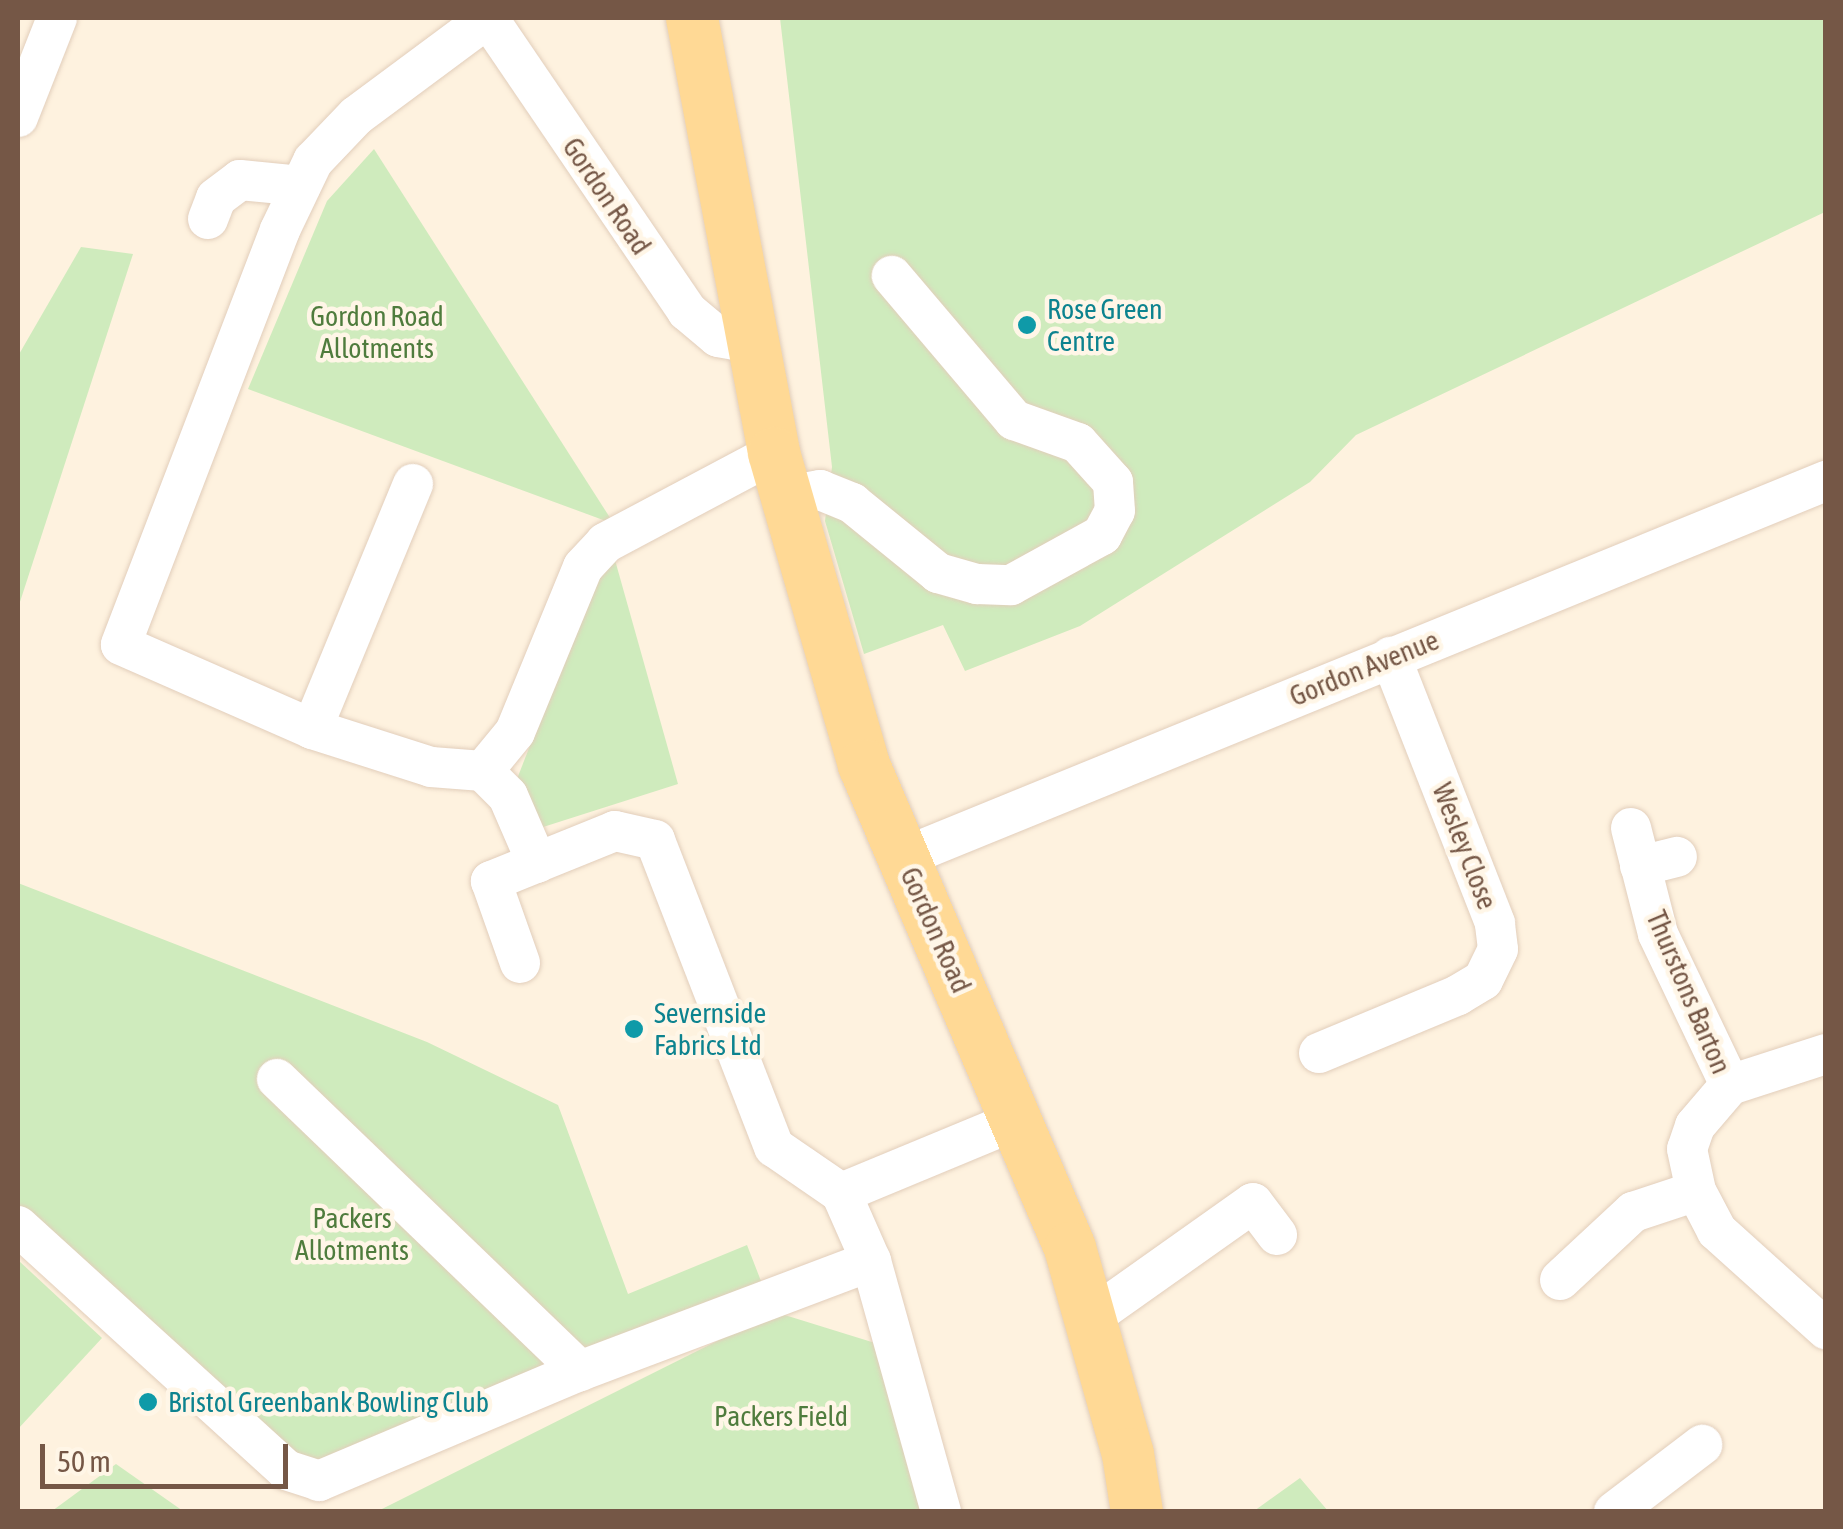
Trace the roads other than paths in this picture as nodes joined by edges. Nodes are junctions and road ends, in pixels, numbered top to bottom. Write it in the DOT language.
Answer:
graph roads {
  1 [pos="57,18"];
  2 [pos="488,18"];
  3 [pos="692,18"];
  4 [pos="18,118"];
  5 [pos="301,186"];
  6 [pos="208,219"];
  7 [pos="892,276"];
  8 [pos="752,342"];
  9 [pos="780,474"];
  10 [pos="1826,481"];
  11 [pos="413,484"];
  12 [pos="1391,657"];
  13 [pos="312,729"];
  14 [pos="483,771"];
  15 [pos="1631,828"];
  16 [pos="904,857"];
  17 [pos="537,863"];
  18 [pos="520,964"];
  19 [pos="1319,1053"];
  20 [pos="1826,1054"];
  21 [pos="277,1079"];
  22 [pos="1730,1085"];
  23 [pos="1020,1120"];
  24 [pos="1696,1192"];
  25 [pos="840,1193"];
  26 [pos="18,1226"];
  27 [pos="1278,1235"];
  28 [pos="871,1261"];
  29 [pos="1560,1280"];
  30 [pos="1092,1317"];
  31 [pos="1826,1330"];
  32 [pos="580,1371"];
  33 [pos="1702,1445"];
  34 [pos="940,1512"];
  35 [pos="1137,1512"];
  36 [pos="1614,1512"];
  1 -- 4 [label="street"];
  2 -- 5 [label="street"];
  2 -- 8 [label="street, Gordon Road"];
  3 -- 8 [label="main road, Gordon Road"];
  5 -- 6 [label="street"];
  5 -- 13 [label="street"];
  7 -- 9 [label="street"];
  8 -- 9 [label="main road, Gordon Road"];
  9 -- 14 [label="street"];
  9 -- 16 [label="main road, Gordon Road"];
  10 -- 12 [label="street, Gordon Avenue"];
  11 -- 13 [label="street"];
  12 -- 16 [label="street, Gordon Avenue"];
  12 -- 19 [label="street, Wesley Close"];
  13 -- 14 [label="street"];
  14 -- 17 [label="street"];
  15 -- 22 [label="street, Thurstons Barton"];
  16 -- 23 [label="main road, Gordon Road"];
  17 -- 18 [label="street"];
  17 -- 25 [label="street"];
  20 -- 22 [label="street"];
  21 -- 32 [label="street"];
  22 -- 24 [label="street, Thurstons Barton"];
  23 -- 25 [label="street"];
  23 -- 30 [label="main road, Gordon Road"];
  24 -- 29 [label="street"];
  24 -- 31 [label="street, Thurstons Barton"];
  25 -- 28 [label="street"];
  26 -- 32 [label="street"];
  27 -- 30 [label="street"];
  28 -- 32 [label="street"];
  28 -- 34 [label="street"];
  30 -- 35 [label="main road, Gordon Road"];
  33 -- 36 [label="street"];
}
